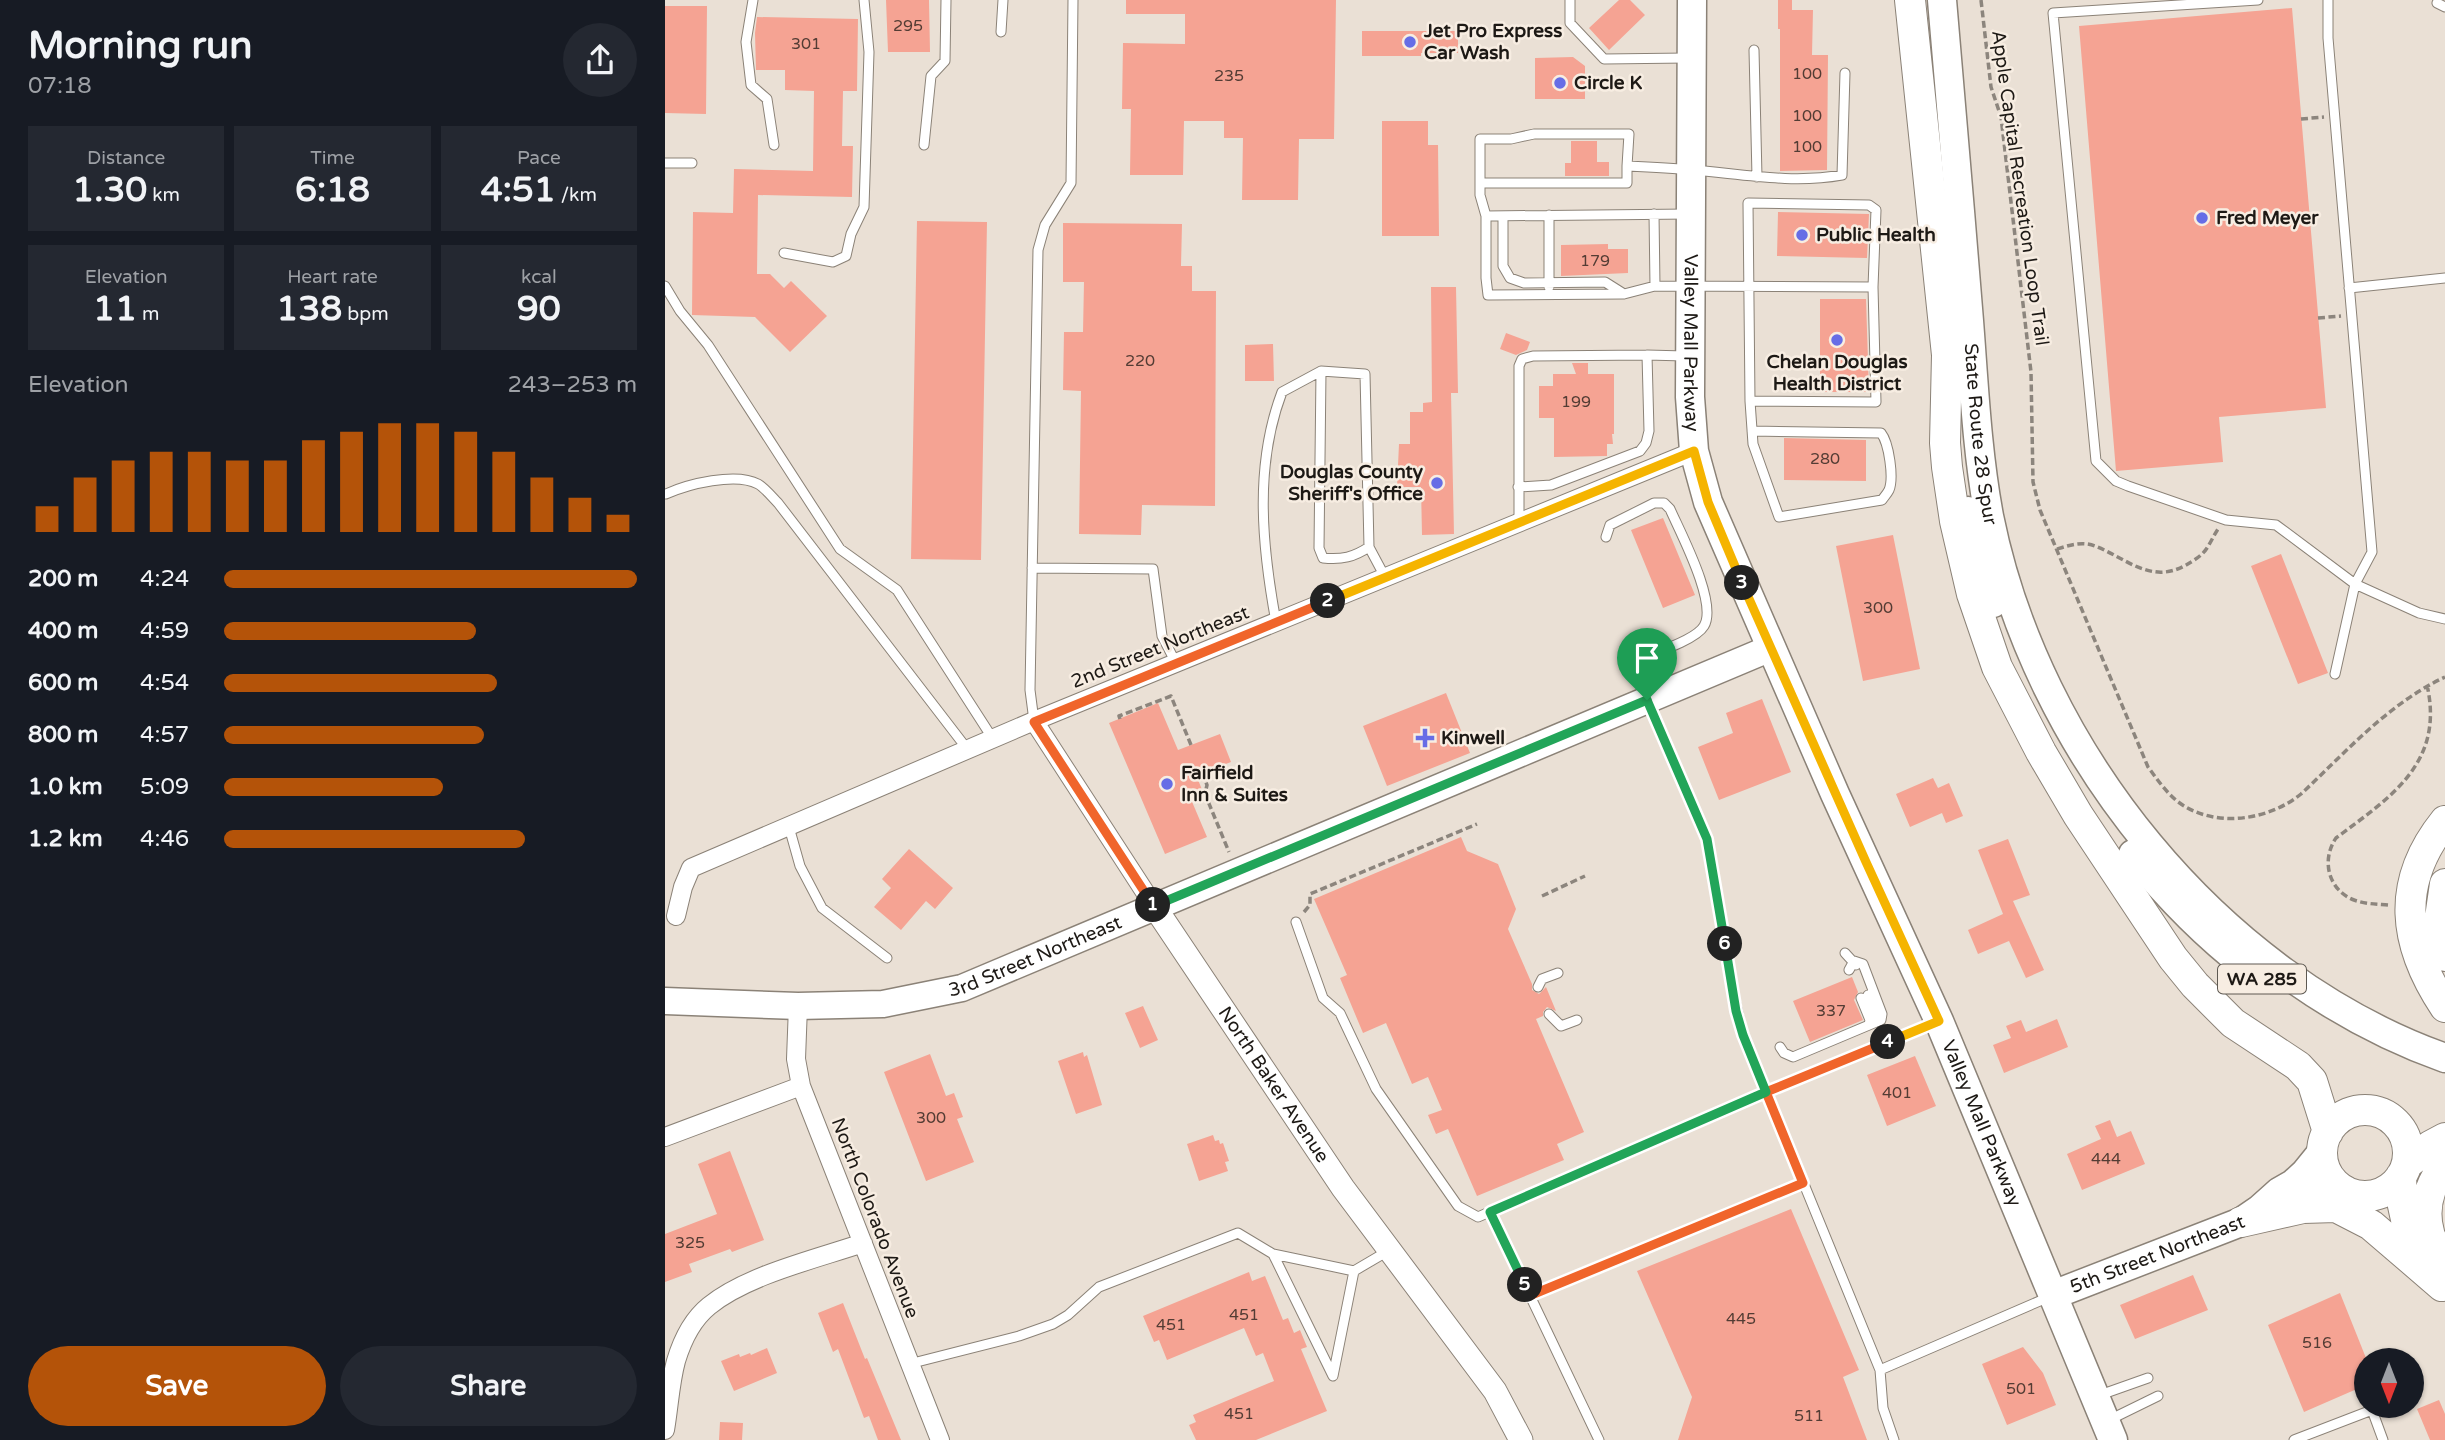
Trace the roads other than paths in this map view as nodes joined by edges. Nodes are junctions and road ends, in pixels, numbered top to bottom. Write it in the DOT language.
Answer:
graph roads {
  1 [pos="753,0"];
  2 [pos="864,0"];
  3 [pos="946,0"];
  4 [pos="1003,0"];
  5 [pos="1073,0"];
  6 [pos="1570,0"];
  7 [pos="1692,0"];
  8 [pos="1910,0"];
  9 [pos="1942,0"];
  10 [pos="2258,0"];
  11 [pos="2328,0"];
  12 [pos="1001,32"];
  13 [pos="1754,50"];
  14 [pos="1692,58"];
  15 [pos="1845,73"];
  16 [pos="773,145"];
  17 [pos="924,145"];
  18 [pos="665,163"];
  19 [pos="692,163"];
  20 [pos="1627,166"];
  21 [pos="1691,169"];
  22 [pos="1757,177"];
  23 [pos="1480,183"];
  24 [pos="1549,215"];
  25 [pos="1654,215"];
  26 [pos="1691,215"];
  27 [pos="1486,216"];
  28 [pos="1503,216"];
  29 [pos="784,253"];
  30 [pos="2445,278"];
  31 [pos="1549,282"];
  32 [pos="665,286"];
  33 [pos="1655,286"];
  34 [pos="1691,286"];
  35 [pos="1748,286"];
  36 [pos="1874,287"];
  37 [pos="2349,288"];
  38 [pos="1624,294"];
  39 [pos="1549,295"];
  40 [pos="1647,355"];
  41 [pos="1690,356"];
  42 [pos="1321,371"];
  43 [pos="1750,401"];
  44 [pos="1752,431"];
  45 [pos="1694,451"];
  46 [pos="1518,487"];
  47 [pos="666,494"];
  48 [pos="1519,522"];
  49 [pos="1606,537"];
  50 [pos="1369,547"];
  51 [pos="1032,568"];
  52 [pos="1385,577"];
  53 [pos="2355,584"];
  54 [pos="2445,619"];
  55 [pos="1276,622"];
  56 [pos="1771,649"];
  57 [pos="1652,654"];
  58 [pos="1176,663"];
  59 [pos="2335,674"];
  60 [pos="1647,700"];
  61 [pos="1034,722"];
  62 [pos="993,739"];
  63 [pos="968,750"];
  64 [pos="2445,821"];
  65 [pos="789,827"];
  66 [pos="2115,831"];
  67 [pos="2445,884"];
  68 [pos="1154,906"];
  69 [pos="676,916"];
  70 [pos="1296,922"];
  71 [pos="1845,953"];
  72 [pos="2445,956"];
  73 [pos="887,958"];
  74 [pos="1558,973"];
  75 [pos="1538,987"];
  76 [pos="1864,997"];
  77 [pos="665,1001"];
  78 [pos="798,1006"];
  79 [pos="2445,1007"];
  80 [pos="1549,1014"];
  81 [pos="1577,1020"];
  82 [pos="1939,1021"];
  83 [pos="1872,1023"];
  84 [pos="1780,1047"];
  85 [pos="2445,1058"];
  86 [pos="2445,1078"];
  87 [pos="801,1086"];
  88 [pos="1766,1092"];
  89 [pos="665,1137"];
  90 [pos="2445,1138"];
  91 [pos="2325,1142"];
  92 [pos="2445,1164"];
  93 [pos="2404,1170"];
  94 [pos="1803,1183"];
  95 [pos="2353,1193"];
  96 [pos="1490,1212"];
  97 [pos="2250,1216"];
  98 [pos="863,1242"];
  99 [pos="2411,1242"];
  100 [pos="1390,1250"];
  101 [pos="1273,1254"];
  102 [pos="1354,1270"];
  103 [pos="2443,1288"];
  104 [pos="2053,1295"];
  105 [pos="1529,1296"];
  106 [pos="908,1364"];
  107 [pos="1880,1370"];
  108 [pos="2148,1378"];
  109 [pos="2158,1396"];
  110 [pos="2105,1419"];
  111 [pos="665,1430"];
  112 [pos="940,1440"];
  113 [pos="1521,1440"];
  114 [pos="1599,1440"];
  115 [pos="1894,1440"];
  116 [pos="2294,1440"];
  117 [pos="2383,1440"];
  1 -- 16 [label="lane"];
  2 -- 29 [label="lane"];
  3 -- 17 [label="lane"];
  4 -- 12 [label="lane"];
  5 -- 51 [label="lane"];
  6 -- 14 [label="lane"];
  7 -- 14 [label="main road, Valley Mall Parkway"];
  8 -- 66 [label="highway"];
  9 -- 66 [label="main road, State Route 28 Spur"];
  10 -- 53 [label="lane"];
  11 -- 37 [label="lane"];
  13 -- 22 [label="lane"];
  14 -- 21 [label="main road, Valley Mall Parkway"];
  15 -- 22 [label="lane"];
  18 -- 19 [label="lane"];
  20 -- 21 [label="lane"];
  20 -- 23 [label="lane"];
  20 -- 23 [label="lane"];
  21 -- 22 [label="lane"];
  21 -- 26 [label="main road, Valley Mall Parkway"];
  23 -- 27 [label="lane"];
  24 -- 25 [label="lane"];
  24 -- 28 [label="lane"];
  24 -- 31 [label="lane"];
  25 -- 26 [label="lane"];
  25 -- 33 [label="lane"];
  26 -- 34 [label="main road, Valley Mall Parkway"];
  27 -- 28 [label="lane"];
  27 -- 39 [label="lane"];
  28 -- 31 [label="lane"];
  30 -- 37 [label="lane"];
  31 -- 38 [label="lane"];
  31 -- 39 [label="lane"];
  32 -- 62 [label="lane"];
  33 -- 34 [label="lane"];
  33 -- 38 [label="lane"];
  34 -- 35 [label="lane"];
  34 -- 41 [label="main road, Valley Mall Parkway"];
  35 -- 36 [label="lane"];
  35 -- 36 [label="lane"];
  35 -- 43 [label="lane"];
  36 -- 43 [label="lane"];
  37 -- 53 [label="lane"];
  38 -- 39 [label="lane"];
  40 -- 41 [label="lane"];
  40 -- 46 [label="lane"];
  40 -- 46 [label="lane"];
  41 -- 45 [label="main road, Valley Mall Parkway"];
  42 -- 50 [label="lane"];
  42 -- 50 [label="lane"];
  42 -- 55 [label="lane"];
  43 -- 44 [label="lane"];
  44 -- 44 [label="lane"];
  45 -- 48 [label="street, 2nd Street Northeast"];
  45 -- 56 [label="main road, Valley Mall Parkway"];
  46 -- 48 [label="lane"];
  47 -- 63 [label="lane"];
  48 -- 52 [label="street, 2nd Street Northeast"];
  49 -- 57 [label="lane"];
  50 -- 52 [label="lane"];
  51 -- 58 [label="lane"];
  51 -- 61 [label="lane"];
  52 -- 55 [label="street, 2nd Street Northeast"];
  53 -- 54 [label="lane"];
  53 -- 59 [label="lane"];
  55 -- 58 [label="street, 2nd Street Northeast"];
  56 -- 60 [label="main road, 3rd Street Northeast"];
  56 -- 82 [label="main road, Valley Mall Parkway"];
  58 -- 61 [label="street, 2nd Street Northeast"];
  60 -- 68 [label="main road, 3rd Street Northeast"];
  60 -- 88 [label="lane"];
  61 -- 62 [label="street, 2nd Street Northeast"];
  61 -- 68 [label="street, North Baker Avenue"];
  62 -- 63 [label="street, 2nd Street Northeast"];
  63 -- 65 [label="street, 2nd Street Northeast"];
  64 -- 79 [label="highway"];
  65 -- 69 [label="street, 2nd Street Northeast"];
  65 -- 73 [label="lane"];
  66 -- 85 [label="main road, WA 285"];
  66 -- 86 [label="main road, WA 285"];
  66 -- 91 [label="highway"];
  67 -- 72 [label="highway"];
  68 -- 78 [label="main road, 3rd Street Northeast"];
  68 -- 100 [label="street, North Baker Avenue"];
  70 -- 96 [label="lane"];
  71 -- 83 [label="lane"];
  74 -- 75 [label="lane"];
  76 -- 83 [label="lane"];
  77 -- 78 [label="main road, 3rd Street Northeast"];
  78 -- 87 [label="street, North Colorado Avenue"];
  80 -- 81 [label="lane"];
  82 -- 88 [label="lane"];
  82 -- 104 [label="main road, Valley Mall Parkway"];
  83 -- 84 [label="lane"];
  87 -- 89 [label="street"];
  87 -- 98 [label="street, North Colorado Avenue"];
  88 -- 94 [label="lane"];
  88 -- 96 [label="lane"];
  90 -- 93 [label="highway"];
  91 -- 93 [label="highway"];
  91 -- 95 [label="highway"];
  91 -- 97 [label="main road, 5th Street Northeast"];
  92 -- 103 [label="highway"];
  93 -- 95 [label="highway"];
  93 -- 99 [label="highway"];
  94 -- 105 [label="lane"];
  94 -- 107 [label="lane"];
  95 -- 97 [label="main road, 5th Street Northeast"];
  95 -- 99 [label="highway"];
  96 -- 105 [label="lane"];
  97 -- 103 [label="highway"];
  97 -- 104 [label="main road, 5th Street Northeast"];
  98 -- 106 [label="street, North Colorado Avenue"];
  98 -- 111 [label="street"];
  99 -- 103 [label="highway"];
  100 -- 102 [label="lane"];
  100 -- 113 [label="street, North Baker Avenue"];
  101 -- 102 [label="lane"];
  101 -- 102 [label="lane"];
  101 -- 106 [label="lane"];
  104 -- 107 [label="lane"];
  104 -- 110 [label="main road, Valley Mall Parkway"];
  105 -- 114 [label="lane"];
  106 -- 112 [label="street, North Colorado Avenue"];
  107 -- 115 [label="lane"];
  108 -- 110 [label="lane"];
  109 -- 110 [label="lane"];
  116 -- 117 [label="lane"];
}
